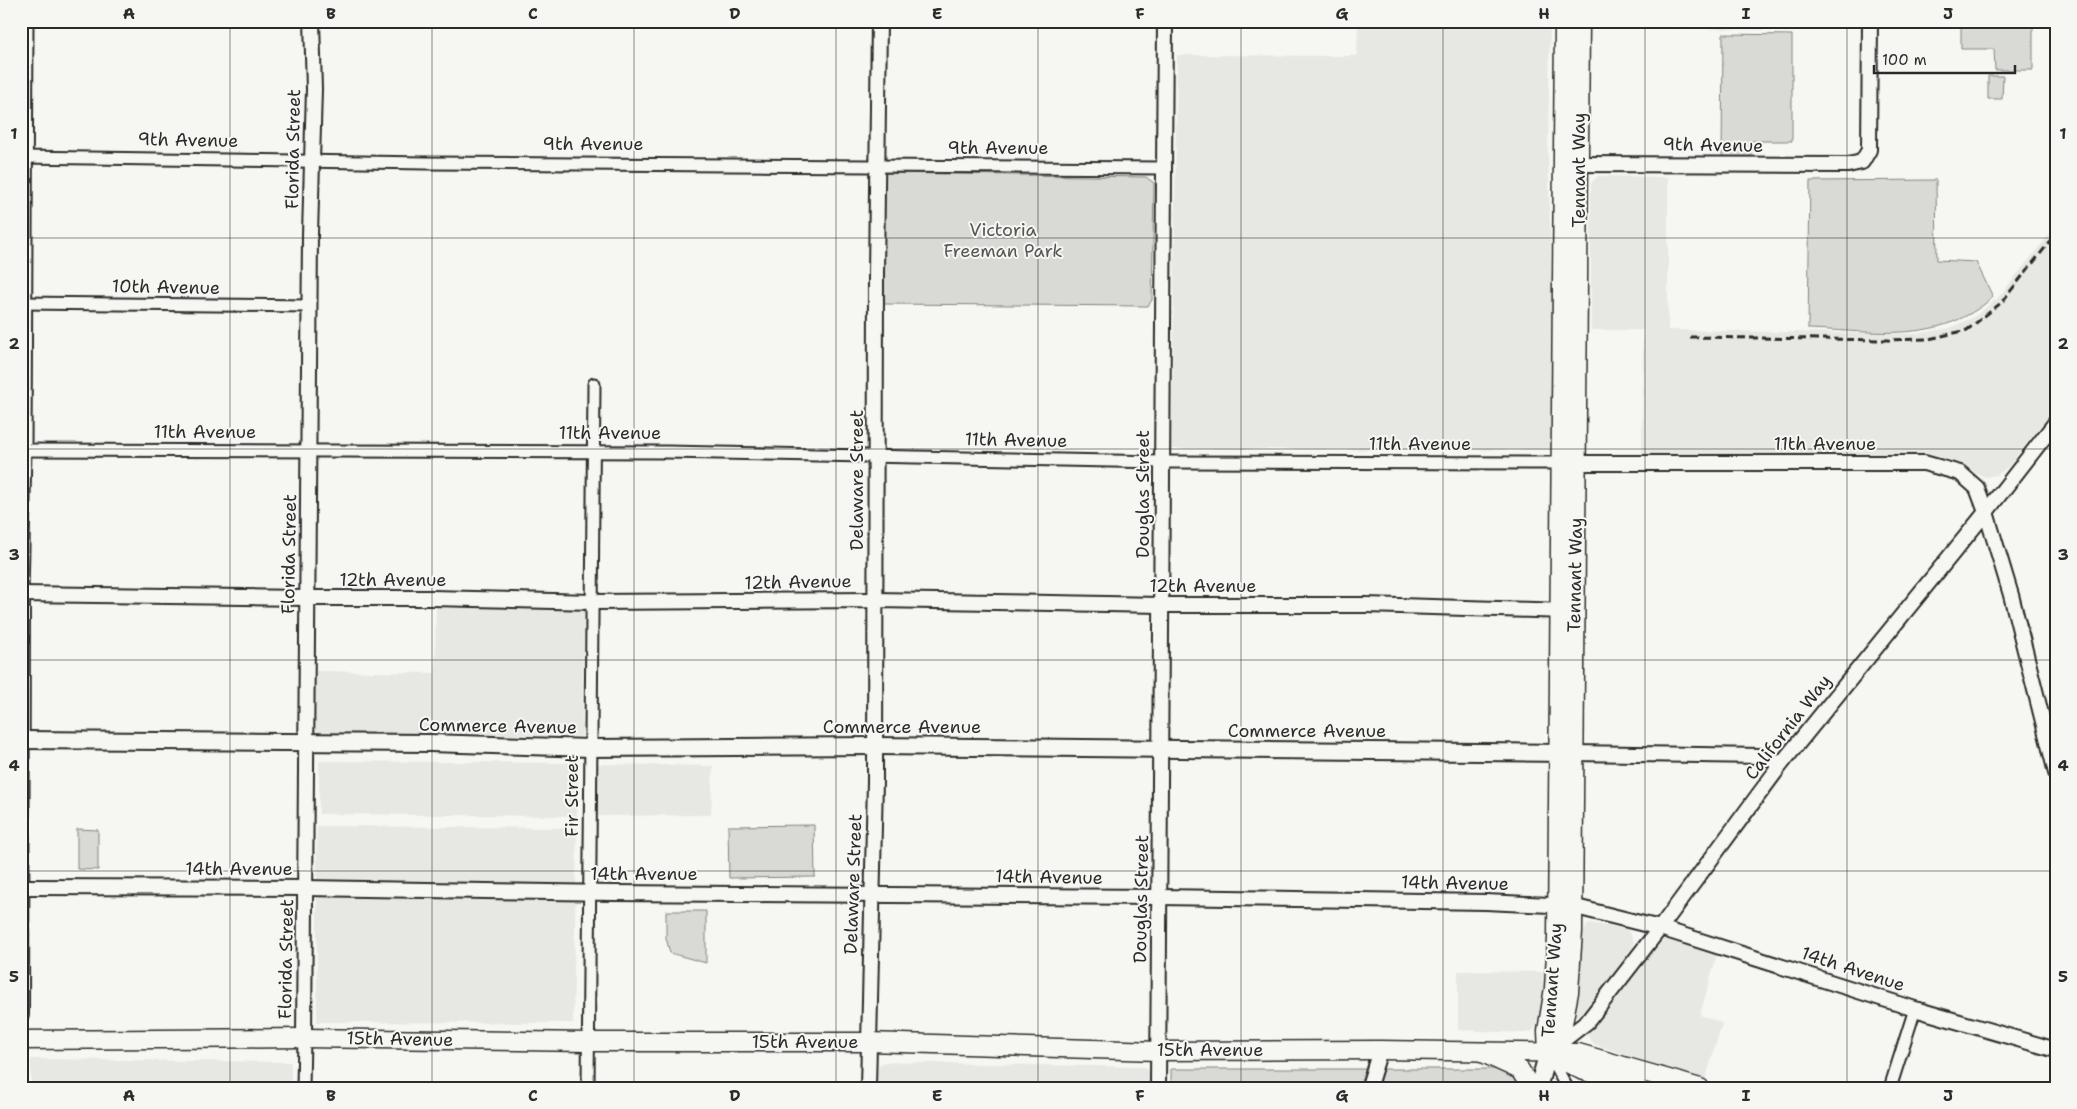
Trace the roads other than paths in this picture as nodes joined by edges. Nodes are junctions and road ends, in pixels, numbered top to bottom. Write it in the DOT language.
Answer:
graph roads {
  1 [pos="27,21"];
  2 [pos="312,21"];
  3 [pos="879,21"];
  4 [pos="1165,21"];
  5 [pos="1564,21"];
  6 [pos="1580,21"];
  7 [pos="1870,21"];
  8 [pos="24,157"];
  9 [pos="312,160"];
  10 [pos="1571,164"];
  11 [pos="876,166"];
  12 [pos="1164,168"];
  13 [pos="23,303"];
  14 [pos="310,306"];
  15 [pos="594,384"];
  16 [pos="2056,422"];
  17 [pos="23,450"];
  18 [pos="308,451"];
  19 [pos="593,453"];
  20 [pos="875,456"];
  21 [pos="1162,462"];
  22 [pos="1568,463"];
  23 [pos="1986,512"];
  24 [pos="22,594"];
  25 [pos="307,598"];
  26 [pos="876,600"];
  27 [pos="593,602"];
  28 [pos="1161,605"];
  29 [pos="1567,610"];
  30 [pos="22,740"];
  31 [pos="307,743"];
  32 [pos="875,746"];
  33 [pos="590,748"];
  34 [pos="1161,750"];
  35 [pos="1566,753"];
  36 [pos="1782,762"];
  37 [pos="2056,773"];
  38 [pos="21,887"];
  39 [pos="305,888"];
  40 [pos="588,893"];
  41 [pos="871,894"];
  42 [pos="1159,897"];
  43 [pos="1565,905"];
  44 [pos="1660,928"];
  45 [pos="1915,1009"];
  46 [pos="21,1015"];
  47 [pos="304,1038"];
  48 [pos="21,1040"];
  49 [pos="588,1042"];
  50 [pos="868,1042"];
  51 [pos="1380,1050"];
  52 [pos="2056,1050"];
  53 [pos="1158,1051"];
  54 [pos="1478,1051"];
  55 [pos="1548,1052"];
  56 [pos="1605,1077"];
  57 [pos="303,1088"];
  58 [pos="588,1088"];
  59 [pos="868,1088"];
  60 [pos="1158,1088"];
  61 [pos="1366,1088"];
  62 [pos="1531,1088"];
  63 [pos="1538,1088"];
  64 [pos="1567,1088"];
  65 [pos="1589,1088"];
  66 [pos="1639,1088"];
  67 [pos="1700,1088"];
  68 [pos="1890,1088"];
  1 -- 8 [label="street"];
  2 -- 9 [label="street, Florida Street"];
  3 -- 11 [label="street, Delaware Street"];
  4 -- 12 [label="street, Douglas Street"];
  5 -- 10 [label="main road, Tennant Way"];
  6 -- 10 [label="main road, Tennant Way"];
  7 -- 10 [label="street, 9th Avenue"];
  8 -- 9 [label="street, 9th Avenue"];
  8 -- 13 [label="street"];
  9 -- 11 [label="street, 9th Avenue"];
  9 -- 14 [label="street, Florida Street"];
  10 -- 22 [label="main road, Tennant Way"];
  11 -- 12 [label="street, 9th Avenue"];
  11 -- 20 [label="street, Delaware Street"];
  12 -- 21 [label="street, Douglas Street"];
  13 -- 14 [label="street, 10th Avenue"];
  13 -- 17 [label="street"];
  14 -- 18 [label="street, Florida Street"];
  15 -- 19 [label="street, Fir Street"];
  16 -- 23 [label="street, California Way"];
  17 -- 18 [label="street, 11th Avenue"];
  17 -- 24 [label="street"];
  18 -- 19 [label="street, 11th Avenue"];
  18 -- 25 [label="street, Florida Street"];
  19 -- 20 [label="street, 11th Avenue"];
  19 -- 27 [label="street, Fir Street"];
  20 -- 21 [label="street, 11th Avenue"];
  20 -- 26 [label="street, Delaware Street"];
  21 -- 22 [label="street, 11th Avenue"];
  21 -- 28 [label="street, Douglas Street"];
  22 -- 23 [label="street, 11th Avenue"];
  22 -- 29 [label="main road, Tennant Way"];
  23 -- 36 [label="street, California Way"];
  23 -- 37 [label="street, 11th Avenue"];
  24 -- 25 [label="street, 12th Avenue"];
  24 -- 30 [label="street"];
  25 -- 27 [label="street, 12th Avenue"];
  25 -- 31 [label="street, Florida Street"];
  26 -- 27 [label="street, 12th Avenue"];
  26 -- 28 [label="street, 12th Avenue"];
  26 -- 32 [label="street, Delaware Street"];
  27 -- 33 [label="street, Fir Street"];
  28 -- 29 [label="street, 12th Avenue"];
  28 -- 34 [label="street, Douglas Street"];
  29 -- 35 [label="main road, Tennant Way"];
  30 -- 31 [label="main road, Commerce Avenue"];
  30 -- 38 [label="street"];
  31 -- 33 [label="main road, Commerce Avenue"];
  31 -- 39 [label="street, Florida Street"];
  32 -- 33 [label="main road, Commerce Avenue"];
  32 -- 34 [label="main road, Commerce Avenue"];
  32 -- 41 [label="street, Delaware Street"];
  33 -- 40 [label="street, Fir Street"];
  34 -- 35 [label="main road, Commerce Avenue"];
  34 -- 42 [label="street, Douglas Street"];
  35 -- 36 [label="street, Commerce Avenue"];
  35 -- 43 [label="main road, Tennant Way"];
  36 -- 44 [label="street, California Way"];
  38 -- 39 [label="street, 14th Avenue"];
  38 -- 46 [label="street"];
  39 -- 40 [label="street, 14th Avenue"];
  39 -- 47 [label="street, Florida Street"];
  40 -- 41 [label="street, 14th Avenue"];
  40 -- 49 [label="street, Fir Street"];
  41 -- 42 [label="street, 14th Avenue"];
  41 -- 50 [label="street, Delaware Street"];
  42 -- 43 [label="street, 14th Avenue"];
  42 -- 53 [label="street, Douglas Street"];
  43 -- 44 [label="street, 14th Avenue"];
  43 -- 55 [label="main road, Tennant Way"];
  44 -- 45 [label="street, 14th Avenue"];
  44 -- 55 [label="street, California Way"];
  45 -- 52 [label="street, 14th Avenue"];
  45 -- 68 [label="street"];
  47 -- 48 [label="main road, 15th Avenue"];
  47 -- 49 [label="main road, 15th Avenue"];
  47 -- 57 [label="street, Florida Street"];
  49 -- 50 [label="main road, 15th Avenue"];
  49 -- 58 [label="street, Fir Street"];
  50 -- 53 [label="main road, 15th Avenue"];
  50 -- 59 [label="street, Delaware Street"];
  51 -- 53 [label="main road, 15th Avenue"];
  51 -- 54 [label="main road, 15th Avenue"];
  51 -- 61 [label="street"];
  53 -- 60 [label="street, Douglas Street"];
  54 -- 55 [label="main road, 15th Avenue"];
  54 -- 62 [label="main road"];
  55 -- 56 [label="main road"];
  55 -- 63 [label="main road"];
  55 -- 64 [label="street"];
  55 -- 67 [label="main road, 15th Avenue"];
  56 -- 65 [label="main road"];
  56 -- 66 [label="main road"];
}
